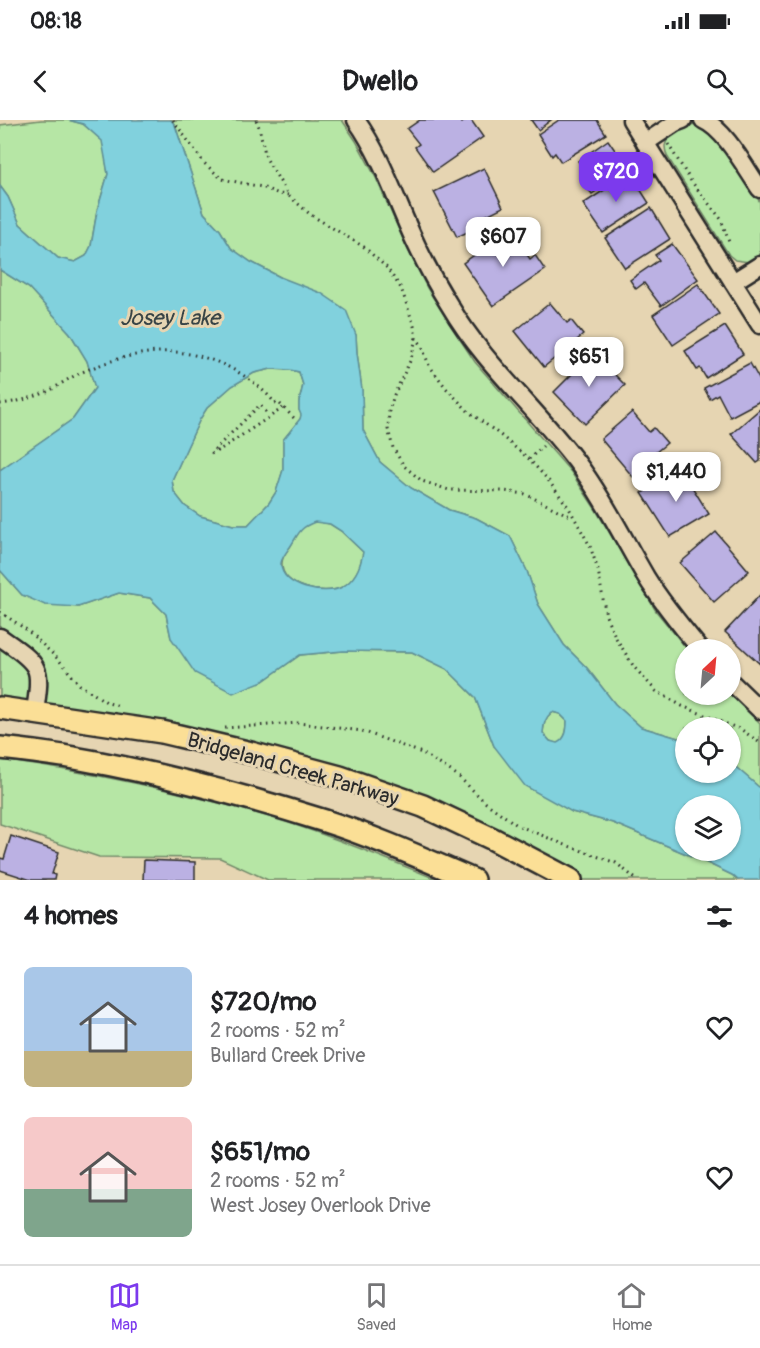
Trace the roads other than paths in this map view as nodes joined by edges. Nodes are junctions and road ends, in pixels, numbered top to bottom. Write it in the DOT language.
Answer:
graph roads {
  1 [pos="356,120"];
  2 [pos="631,120"];
  3 [pos="683,120"];
  4 [pos="703,120"];
  5 [pos="645,142"];
  6 [pos="760,189"];
  7 [pos="760,265"];
  8 [pos="733,282"];
  9 [pos="760,325"];
  10 [pos="0,637"];
  11 [pos="692,639"];
  12 [pos="741,692"];
  13 [pos="0,708"];
  14 [pos="760,710"];
  15 [pos="35,713"];
  16 [pos="0,748"];
  17 [pos="473,880"];
  18 [pos="570,880"];
  1 -- 11 [label="street"];
  2 -- 5 [label="street"];
  3 -- 5 [label="street"];
  4 -- 6 [label="street"];
  5 -- 8 [label="street"];
  7 -- 8 [label="street"];
  8 -- 9 [label="street"];
  10 -- 15 [label="street"];
  12 -- 14 [label="street"];
  13 -- 15 [label="main road, Bridgeland Creek Parkway"];
  15 -- 18 [label="main road, Bridgeland Creek Parkway"];
  16 -- 17 [label="main road, Bridgeland Creek Parkway"];
}
